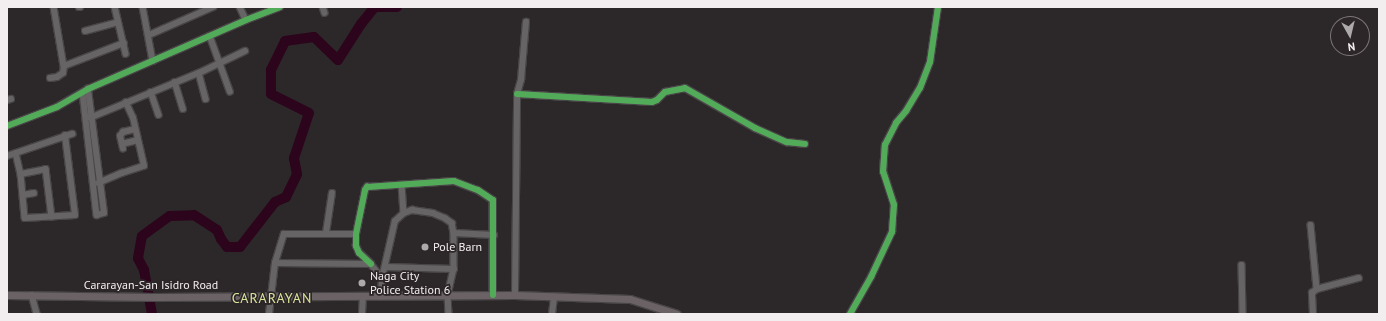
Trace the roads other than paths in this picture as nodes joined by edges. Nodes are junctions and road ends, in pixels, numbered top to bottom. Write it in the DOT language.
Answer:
graph roads {
  1 [pos="54,7"];
  2 [pos="115,7"];
  3 [pos="150,7"];
  4 [pos="213,7"];
  5 [pos="240,7"];
  6 [pos="280,7"];
  7 [pos="938,7"];
  8 [pos="143,8"];
  9 [pos="246,20"];
  10 [pos="118,22"];
  11 [pos="526,22"];
  12 [pos="85,31"];
  13 [pos="149,35"];
  14 [pos="210,36"];
  15 [pos="124,43"];
  16 [pos="245,52"];
  17 [pos="126,54"];
  18 [pos="154,61"];
  19 [pos="221,62"];
  20 [pos="64,66"];
  21 [pos="199,73"];
  22 [pos="50,78"];
  23 [pos="175,82"];
  24 [pos="86,91"];
  25 [pos="230,91"];
  26 [pos="152,92"];
  27 [pos="518,94"];
  28 [pos="206,99"];
  29 [pos="126,103"];
  30 [pos="183,109"];
  31 [pos="159,115"];
  32 [pos="90,117"];
  33 [pos="7,126"];
  34 [pos="135,128"];
  35 [pos="72,134"];
  36 [pos="65,136"];
  37 [pos="138,140"];
  38 [pos="805,144"];
  39 [pos="16,153"];
  40 [pos="7,156"];
  41 [pos="21,174"];
  42 [pos="101,183"];
  43 [pos="94,184"];
  44 [pos="402,185"];
  45 [pos="34,193"];
  46 [pos="332,193"];
  47 [pos="23,195"];
  48 [pos="404,213"];
  49 [pos="52,217"];
  50 [pos="1311,225"];
  51 [pos="326,233"];
  52 [pos="454,233"];
  53 [pos="356,234"];
  54 [pos="494,235"];
  55 [pos="275,263"];
  56 [pos="371,264"];
  57 [pos="1242,265"];
  58 [pos="386,267"];
  59 [pos="454,269"];
  60 [pos="382,278"];
  61 [pos="1359,278"];
  62 [pos="1317,289"];
  63 [pos="7,295"];
  64 [pos="32,295"];
  65 [pos="493,295"];
  66 [pos="515,295"];
  67 [pos="271,296"];
  68 [pos="448,296"];
  69 [pos="363,297"];
  70 [pos="381,297"];
  71 [pos="554,297"];
  72 [pos="37,314"];
  73 [pos="269,314"];
  74 [pos="362,314"];
  75 [pos="449,314"];
  76 [pos="552,314"];
  77 [pos="677,314"];
  78 [pos="850,314"];
  79 [pos="1244,314"];
  80 [pos="1313,314"];
  1 -- 20 [label="street"];
  2 -- 10 [label="street"];
  3 -- 8 [label="street"];
  4 -- 13 [label="street"];
  5 -- 9 [label="street"];
  6 -- 9 [label="street"];
  7 -- 78 [label="street"];
  8 -- 13 [label="street"];
  9 -- 14 [label="street"];
  10 -- 12 [label="street"];
  10 -- 15 [label="street"];
  11 -- 27 [label="street"];
  13 -- 18 [label="street"];
  14 -- 18 [label="street"];
  14 -- 19 [label="street"];
  15 -- 17 [label="street"];
  15 -- 20 [label="street"];
  16 -- 19 [label="street"];
  18 -- 24 [label="street"];
  19 -- 21 [label="street"];
  19 -- 25 [label="street"];
  20 -- 22 [label="street"];
  21 -- 23 [label="street"];
  21 -- 28 [label="street"];
  23 -- 26 [label="street"];
  23 -- 30 [label="street"];
  24 -- 32 [label="street"];
  24 -- 33 [label="street"];
  26 -- 29 [label="street"];
  26 -- 31 [label="street"];
  27 -- 38 [label="street"];
  27 -- 66 [label="street"];
  29 -- 32 [label="street"];
  29 -- 34 [label="street"];
  32 -- 42 [label="street"];
  32 -- 43 [label="street"];
  34 -- 37 [label="street"];
  34 -- 37 [label="street"];
  35 -- 36 [label="street"];
  36 -- 39 [label="street"];
  36 -- 49 [label="street"];
  37 -- 42 [label="street"];
  39 -- 40 [label="street"];
  39 -- 41 [label="street"];
  41 -- 47 [label="street"];
  41 -- 49 [label="street"];
  42 -- 43 [label="street"];
  42 -- 43 [label="street"];
  44 -- 48 [label="street"];
  44 -- 53 [label="street"];
  44 -- 54 [label="street"];
  45 -- 47 [label="street"];
  46 -- 51 [label="street"];
  47 -- 49 [label="street"];
  48 -- 52 [label="street"];
  48 -- 58 [label="street"];
  50 -- 62 [label="street"];
  51 -- 53 [label="street"];
  51 -- 55 [label="street"];
  52 -- 54 [label="street"];
  52 -- 59 [label="street"];
  53 -- 56 [label="street"];
  54 -- 65 [label="street"];
  55 -- 56 [label="street"];
  55 -- 67 [label="street"];
  56 -- 60 [label="street"];
  57 -- 79 [label="street"];
  58 -- 59 [label="street"];
  58 -- 60 [label="street"];
  59 -- 68 [label="street"];
  60 -- 70 [label="street"];
  61 -- 62 [label="street"];
  62 -- 80 [label="street"];
  63 -- 64 [label="main road, Cararayan-San Isidro Road"];
  64 -- 67 [label="main road, Cararayan-San Isidro Road"];
  64 -- 72 [label="street"];
  65 -- 66 [label="main road, Cararayan-San Isidro Road"];
  65 -- 68 [label="main road, Cararayan-San Isidro Road"];
  66 -- 71 [label="main road, Cararayan-San Isidro Road"];
  67 -- 69 [label="main road, Cararayan-San Isidro Road"];
  67 -- 73 [label="street"];
  68 -- 70 [label="main road, Cararayan-San Isidro Road"];
  68 -- 75 [label="street"];
  69 -- 70 [label="main road, Cararayan-San Isidro Road"];
  69 -- 74 [label="street"];
  71 -- 76 [label="street"];
  71 -- 77 [label="main road, Cararayan-San Isidro Road"];
}
